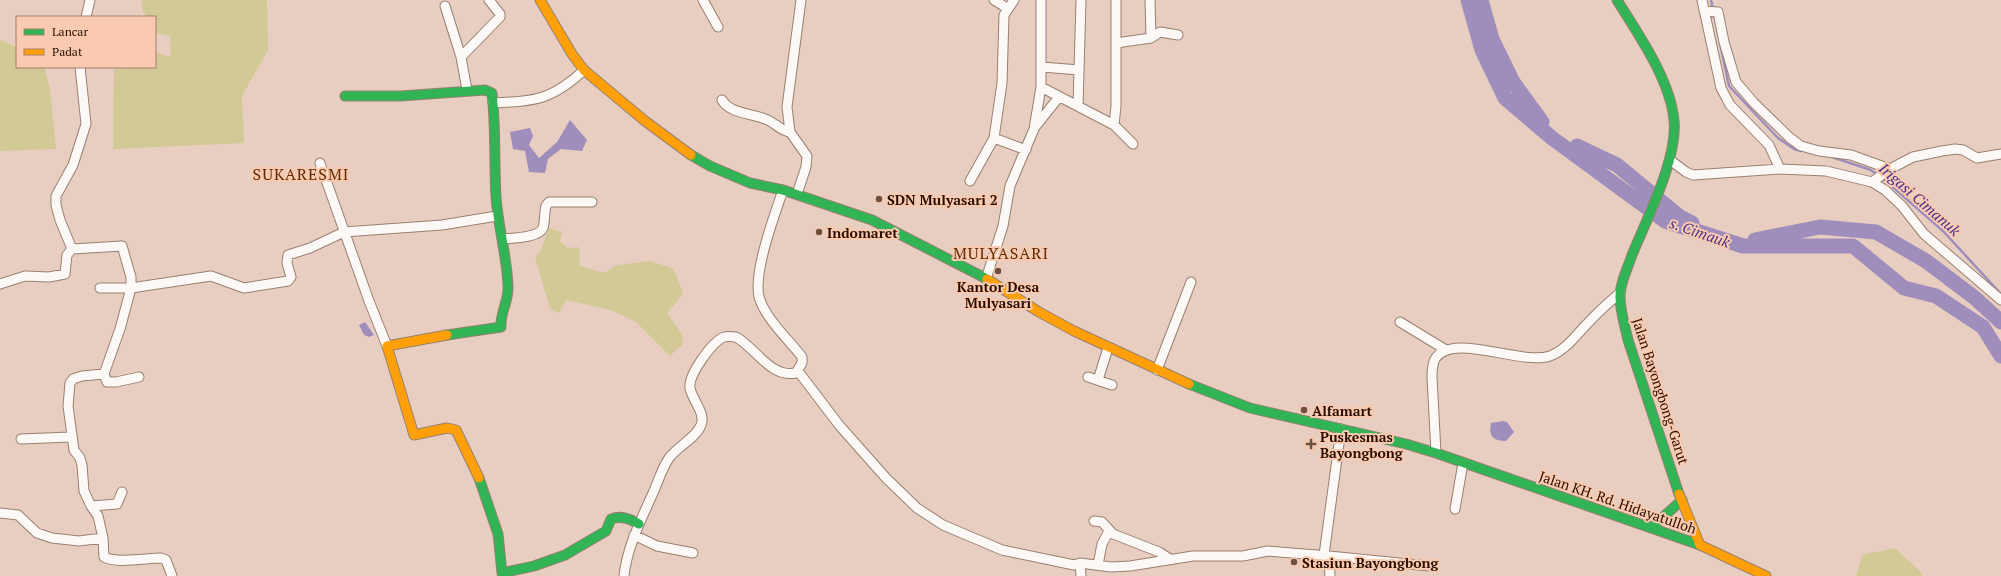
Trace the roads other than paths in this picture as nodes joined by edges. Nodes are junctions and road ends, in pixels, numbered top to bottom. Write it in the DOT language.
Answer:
graph roads {
  1 [pos="90,0"];
  2 [pos="489,0"];
  3 [pos="540,0"];
  4 [pos="703,0"];
  5 [pos="801,0"];
  6 [pos="994,0"];
  7 [pos="1014,0"];
  8 [pos="1042,0"];
  9 [pos="1081,0"];
  10 [pos="1116,0"];
  11 [pos="1150,0"];
  12 [pos="1617,0"];
  13 [pos="1702,0"];
  14 [pos="445,6"];
  15 [pos="1007,8"];
  16 [pos="1705,11"];
  17 [pos="86,16"];
  18 [pos="718,27"];
  19 [pos="1178,35"];
  20 [pos="1151,38"];
  21 [pos="1116,43"];
  22 [pos="460,57"];
  23 [pos="1042,67"];
  24 [pos="80,68"];
  25 [pos="584,70"];
  26 [pos="1079,70"];
  27 [pos="1041,87"];
  28 [pos="467,90"];
  29 [pos="345,96"];
  30 [pos="1059,97"];
  31 [pos="722,100"];
  32 [pos="493,103"];
  33 [pos="1078,106"];
  34 [pos="1114,125"];
  35 [pos="1034,129"];
  36 [pos="790,132"];
  37 [pos="994,138"];
  38 [pos="1132,144"];
  39 [pos="1026,150"];
  40 [pos="2001,154"];
  41 [pos="1670,160"];
  42 [pos="320,163"];
  43 [pos="1780,169"];
  44 [pos="1887,171"];
  45 [pos="970,181"];
  46 [pos="1874,181"];
  47 [pos="783,190"];
  48 [pos="797,194"];
  49 [pos="592,202"];
  50 [pos="498,216"];
  51 [pos="344,232"];
  52 [pos="503,239"];
  53 [pos="72,248"];
  54 [pos="986,279"];
  55 [pos="1191,282"];
  56 [pos="0,284"];
  57 [pos="100,288"];
  58 [pos="131,288"];
  59 [pos="1620,293"];
  60 [pos="2001,300"];
  61 [pos="1400,322"];
  62 [pos="387,346"];
  63 [pos="1108,348"];
  64 [pos="1446,350"];
  65 [pos="1157,370"];
  66 [pos="798,371"];
  67 [pos="104,374"];
  68 [pos="139,377"];
  69 [pos="1088,377"];
  70 [pos="1098,380"];
  71 [pos="1112,385"];
  72 [pos="1341,429"];
  73 [pos="71,437"];
  74 [pos="22,439"];
  75 [pos="1436,453"];
  76 [pos="1463,463"];
  77 [pos="122,492"];
  78 [pos="1682,500"];
  79 [pos="91,506"];
  80 [pos="1455,509"];
  81 [pos="0,513"];
  82 [pos="1094,521"];
  83 [pos="639,524"];
  84 [pos="1652,527"];
  85 [pos="1109,531"];
  86 [pos="634,535"];
  87 [pos="103,538"];
  88 [pos="1700,545"];
  89 [pos="693,553"];
  90 [pos="1327,556"];
  91 [pos="1170,559"];
  92 [pos="1080,563"];
  93 [pos="1098,565"];
  94 [pos="1429,566"];
  95 [pos="502,575"];
  96 [pos="172,576"];
  97 [pos="624,576"];
  98 [pos="1081,576"];
  99 [pos="1330,576"];
  100 [pos="1766,576"];
  1 -- 17 [label="street"];
  2 -- 22 [label="street"];
  3 -- 25 [label="main road, Jalan KH. Rd. Hidayatulloh"];
  4 -- 18 [label="street"];
  5 -- 36 [label="street"];
  6 -- 15 [label="street"];
  7 -- 15 [label="street"];
  8 -- 23 [label="street"];
  9 -- 26 [label="street"];
  10 -- 21 [label="street"];
  11 -- 20 [label="street"];
  12 -- 41 [label="main road, Jalan Bayongbong-Garut"];
  13 -- 16 [label="street"];
  14 -- 22 [label="street"];
  15 -- 37 [label="street"];
  16 -- 43 [label="street"];
  16 -- 44 [label="street"];
  19 -- 20 [label="street"];
  20 -- 21 [label="street"];
  21 -- 34 [label="street"];
  22 -- 28 [label="street"];
  23 -- 26 [label="street"];
  23 -- 27 [label="street"];
  24 -- 53 [label="street"];
  25 -- 32 [label="street"];
  25 -- 47 [label="main road, Jalan KH. Rd. Hidayatulloh"];
  26 -- 33 [label="street"];
  27 -- 30 [label="street"];
  27 -- 35 [label="street"];
  28 -- 29 [label="main road"];
  28 -- 32 [label="main road"];
  30 -- 33 [label="street"];
  30 -- 35 [label="street"];
  31 -- 36 [label="street"];
  32 -- 50 [label="main road"];
  33 -- 34 [label="street"];
  34 -- 38 [label="street"];
  35 -- 39 [label="street"];
  36 -- 48 [label="street"];
  37 -- 39 [label="street"];
  37 -- 45 [label="street"];
  39 -- 54 [label="street"];
  40 -- 44 [label="street"];
  41 -- 43 [label="street"];
  41 -- 59 [label="main road, Jalan Bayongbong-Garut"];
  42 -- 51 [label="street"];
  43 -- 46 [label="street"];
  44 -- 46 [label="street"];
  46 -- 60 [label="street"];
  47 -- 48 [label="main road, Jalan KH. Rd. Hidayatulloh"];
  47 -- 66 [label="street"];
  48 -- 54 [label="main road, Jalan KH. Rd. Hidayatulloh"];
  49 -- 52 [label="street"];
  50 -- 51 [label="street"];
  50 -- 52 [label="main road"];
  51 -- 58 [label="street"];
  51 -- 62 [label="street"];
  52 -- 62 [label="main road"];
  53 -- 56 [label="street"];
  53 -- 58 [label="street"];
  54 -- 63 [label="main road, Jalan KH. Rd. Hidayatulloh"];
  55 -- 65 [label="street"];
  57 -- 58 [label="street"];
  58 -- 67 [label="street"];
  59 -- 64 [label="street"];
  59 -- 78 [label="main road, Jalan Bayongbong-Garut"];
  61 -- 64 [label="street"];
  62 -- 95 [label="main road"];
  63 -- 65 [label="main road, Jalan KH. Rd. Hidayatulloh"];
  63 -- 70 [label="street"];
  64 -- 75 [label="street"];
  65 -- 72 [label="main road, Jalan KH. Rd. Hidayatulloh"];
  66 -- 83 [label="street"];
  66 -- 92 [label="street"];
  67 -- 68 [label="street"];
  67 -- 73 [label="street"];
  69 -- 70 [label="street"];
  70 -- 71 [label="street"];
  72 -- 75 [label="main road, Jalan KH. Rd. Hidayatulloh"];
  72 -- 90 [label="street"];
  73 -- 74 [label="street"];
  73 -- 79 [label="street"];
  75 -- 76 [label="main road, Jalan KH. Rd. Hidayatulloh"];
  76 -- 80 [label="street"];
  76 -- 84 [label="main road, Jalan KH. Rd. Hidayatulloh"];
  77 -- 79 [label="street"];
  78 -- 84 [label="main road"];
  78 -- 88 [label="main road, Jalan Bayongbong-Garut"];
  79 -- 87 [label="street"];
  81 -- 87 [label="street"];
  82 -- 85 [label="street"];
  83 -- 86 [label="street"];
  83 -- 95 [label="main road"];
  84 -- 88 [label="main road, Jalan KH. Rd. Hidayatulloh"];
  85 -- 91 [label="street"];
  85 -- 93 [label="street"];
  86 -- 89 [label="street"];
  86 -- 97 [label="street"];
  87 -- 96 [label="street"];
  88 -- 100 [label="main road, Jalan KH. Rd. Hidayatulloh"];
  90 -- 91 [label="street"];
  90 -- 94 [label="street"];
  90 -- 99 [label="street"];
  91 -- 93 [label="street"];
  92 -- 93 [label="street"];
  92 -- 98 [label="street"];
}
